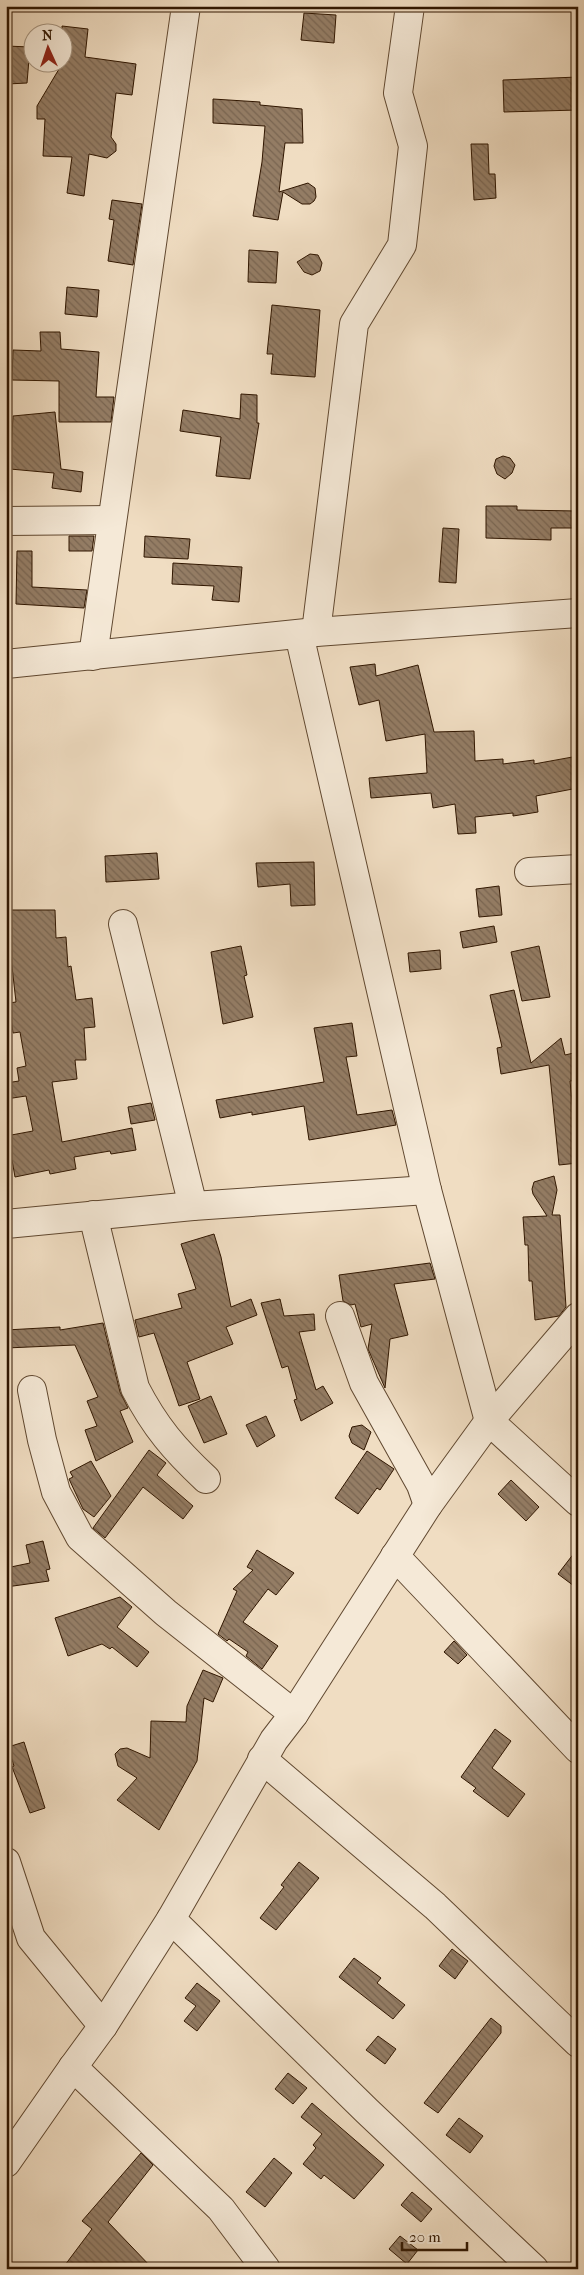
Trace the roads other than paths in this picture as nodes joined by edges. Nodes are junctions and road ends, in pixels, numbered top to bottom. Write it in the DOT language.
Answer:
graph roads {
  1 [pos="186,6"];
  2 [pos="410,6"];
  3 [pos="112,520"];
  4 [pos="6,521"];
  5 [pos="578,613"];
  6 [pos="308,633"];
  7 [pos="93,656"];
  8 [pos="6,664"];
  9 [pos="578,869"];
  10 [pos="529,872"];
  11 [pos="123,924"];
  12 [pos="427,1190"];
  13 [pos="193,1206"];
  14 [pos="93,1215"];
  15 [pos="6,1224"];
  16 [pos="340,1316"];
  17 [pos="578,1317"];
  18 [pos="32,1390"];
  19 [pos="489,1422"];
  20 [pos="206,1479"];
  21 [pos="578,1502"];
  22 [pos="428,1505"];
  23 [pos="395,1556"];
  24 [pos="294,1714"];
  25 [pos="578,1748"];
  26 [pos="262,1759"];
  27 [pos="6,1862"];
  28 [pos="171,1919"];
  29 [pos="103,2026"];
  30 [pos="578,2043"];
  31 [pos="73,2067"];
  32 [pos="6,2164"];
  33 [pos="266,2269"];
  34 [pos="534,2269"];
  1 -- 3 [label="street"];
  2 -- 6 [label="street"];
  3 -- 4 [label="street"];
  3 -- 7 [label="street"];
  5 -- 6 [label="street"];
  6 -- 7 [label="street"];
  6 -- 12 [label="street"];
  7 -- 8 [label="street"];
  9 -- 10 [label="street"];
  11 -- 13 [label="street"];
  12 -- 13 [label="street"];
  12 -- 19 [label="street"];
  13 -- 14 [label="street"];
  14 -- 15 [label="street"];
  14 -- 20 [label="street"];
  16 -- 22 [label="street"];
  17 -- 19 [label="street"];
  18 -- 24 [label="street"];
  19 -- 21 [label="street"];
  19 -- 22 [label="street"];
  22 -- 23 [label="street"];
  23 -- 24 [label="street"];
  23 -- 25 [label="street"];
  24 -- 26 [label="street"];
  26 -- 28 [label="street"];
  26 -- 30 [label="street"];
  27 -- 29 [label="street"];
  28 -- 29 [label="street"];
  28 -- 34 [label="street"];
  29 -- 31 [label="street"];
  31 -- 32 [label="street"];
  31 -- 33 [label="street"];
}
